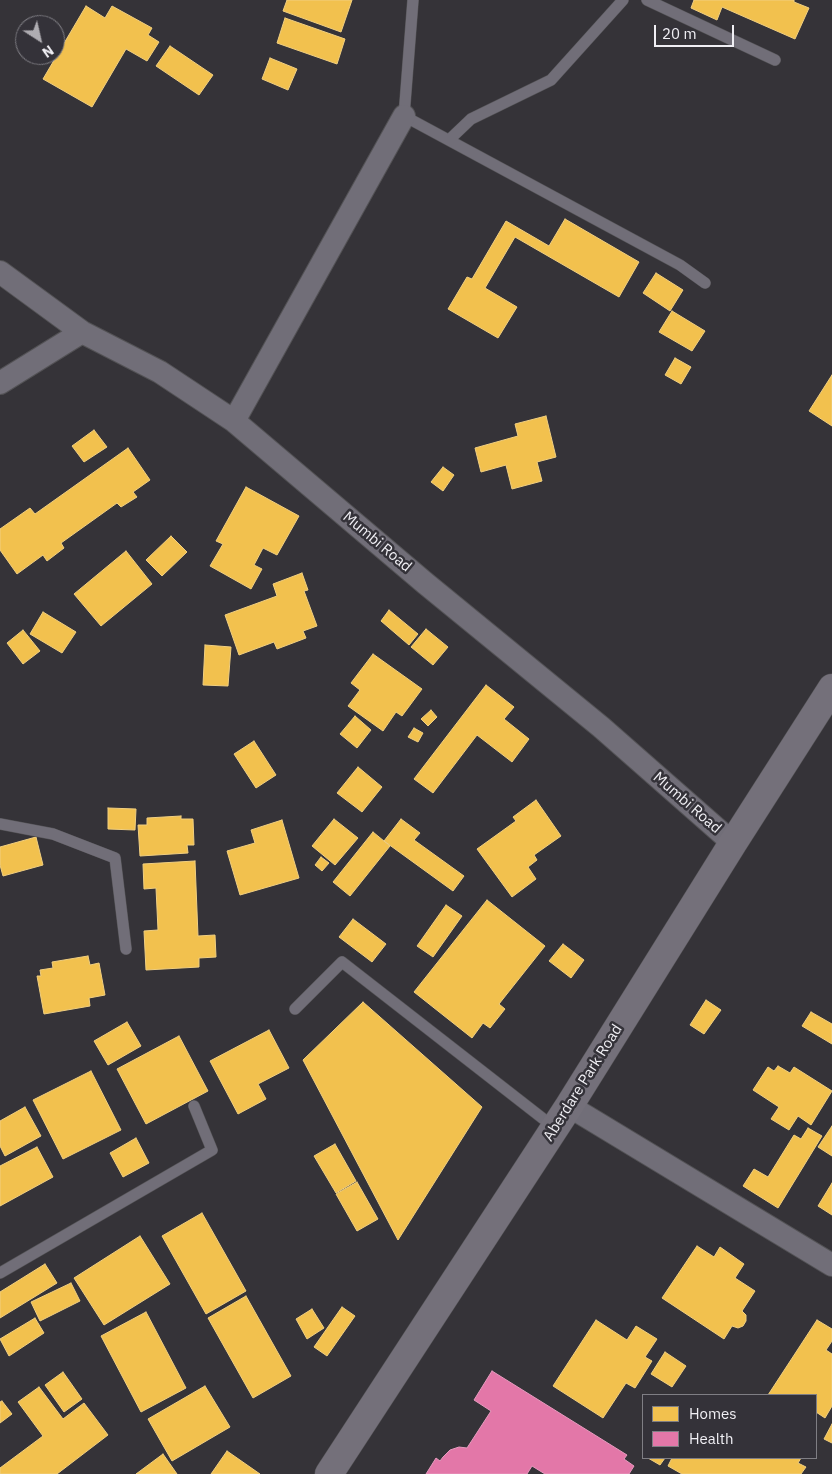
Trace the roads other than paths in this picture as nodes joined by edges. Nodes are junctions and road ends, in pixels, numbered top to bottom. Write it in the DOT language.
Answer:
graph roads {
  1 [pos="413,0"];
  2 [pos="623,0"];
  3 [pos="647,0"];
  4 [pos="776,60"];
  5 [pos="404,116"];
  6 [pos="449,140"];
  7 [pos="0,272"];
  8 [pos="705,283"];
  9 [pos="82,332"];
  10 [pos="0,382"];
  11 [pos="234,421"];
  12 [pos="832,688"];
  13 [pos="0,824"];
  14 [pos="733,843"];
  15 [pos="126,949"];
  16 [pos="295,1009"];
  17 [pos="194,1106"];
  18 [pos="562,1117"];
  19 [pos="832,1265"];
  20 [pos="0,1273"];
  21 [pos="329,1474"];
  1 -- 5 [label="lane"];
  2 -- 6 [label="lane"];
  3 -- 4 [label="lane"];
  5 -- 6 [label="lane"];
  5 -- 11 [label="street"];
  6 -- 8 [label="lane"];
  7 -- 9 [label="street, Mumbi Road"];
  9 -- 10 [label="street"];
  9 -- 11 [label="street, Mumbi Road"];
  11 -- 14 [label="street, Mumbi Road"];
  12 -- 14 [label="street, Aberdare Park Road"];
  13 -- 15 [label="lane"];
  14 -- 18 [label="street, Aberdare Park Road"];
  16 -- 18 [label="lane"];
  17 -- 20 [label="lane"];
  18 -- 19 [label="street"];
  18 -- 21 [label="street, Aberdare Park Road"];
}
